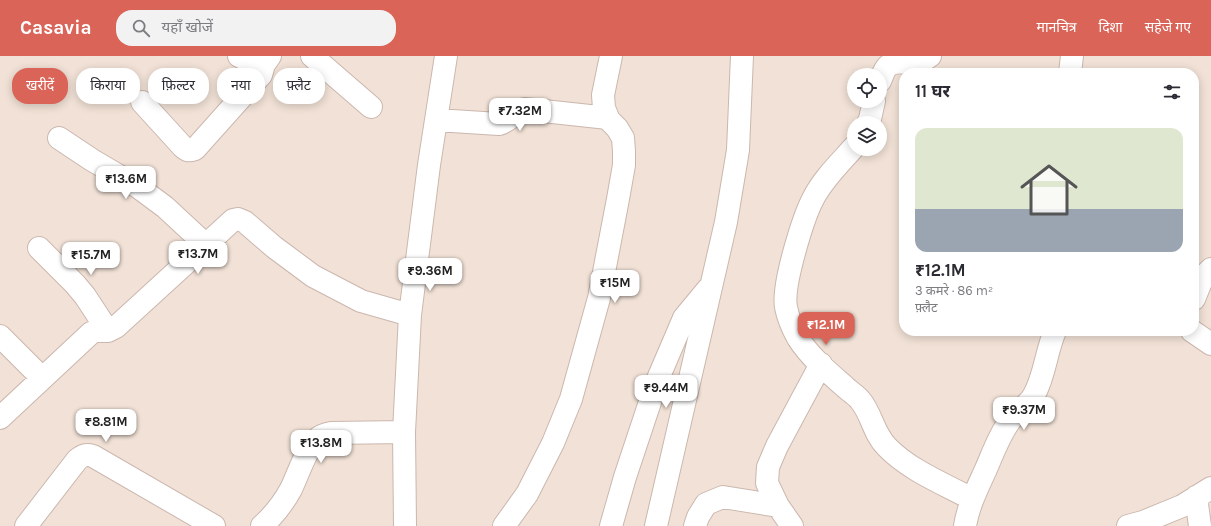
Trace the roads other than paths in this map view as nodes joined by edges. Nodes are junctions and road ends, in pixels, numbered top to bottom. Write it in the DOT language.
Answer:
graph roads {
  1 [pos="239,56"];
  2 [pos="312,56"];
  3 [pos="446,56"];
  4 [pos="611,56"];
  5 [pos="742,56"];
  6 [pos="930,56"];
  7 [pos="1072,56"];
  8 [pos="266,60"];
  9 [pos="881,68"];
  10 [pos="1071,68"];
  11 [pos="142,102"];
  12 [pos="371,107"];
  13 [pos="608,118"];
  14 [pos="436,120"];
  15 [pos="59,138"];
  16 [pos="847,155"];
  17 [pos="206,245"];
  18 [pos="39,248"];
  19 [pos="1211,269"];
  20 [pos="711,286"];
  21 [pos="1199,287"];
  22 [pos="410,315"];
  23 [pos="108,331"];
  24 [pos="0,336"];
  25 [pos="1053,336"];
  26 [pos="1199,336"];
  27 [pos="1211,344"];
  28 [pos="820,364"];
  29 [pos="42,378"];
  30 [pos="0,418"];
  31 [pos="404,432"];
  32 [pos="1204,493"];
  33 [pos="972,499"];
  34 [pos="778,506"];
  35 [pos="26,526"];
  36 [pos="214,526"];
  37 [pos="262,526"];
  38 [pos="406,526"];
  39 [pos="504,526"];
  40 [pos="611,526"];
  41 [pos="656,526"];
  42 [pos="695,526"];
  43 [pos="792,526"];
  44 [pos="965,526"];
  45 [pos="1128,526"];
  46 [pos="1200,526"];
  1 -- 8 [label="street"];
  2 -- 12 [label="street"];
  3 -- 14 [label="street"];
  4 -- 13 [label="street"];
  5 -- 20 [label="street"];
  6 -- 9 [label="street"];
  7 -- 10 [label="street"];
  8 -- 11 [label="street"];
  13 -- 14 [label="street"];
  13 -- 39 [label="street"];
  14 -- 22 [label="street"];
  15 -- 17 [label="street"];
  16 -- 28 [label="street"];
  17 -- 22 [label="street"];
  17 -- 23 [label="street"];
  18 -- 23 [label="street"];
  19 -- 21 [label="street"];
  20 -- 40 [label="street"];
  20 -- 41 [label="street"];
  22 -- 31 [label="street"];
  23 -- 29 [label="street"];
  24 -- 29 [label="street"];
  25 -- 33 [label="street"];
  26 -- 27 [label="street"];
  28 -- 33 [label="street"];
  28 -- 34 [label="street"];
  29 -- 30 [label="street"];
  31 -- 37 [label="street"];
  31 -- 38 [label="street"];
  32 -- 45 [label="street"];
  32 -- 46 [label="street"];
  33 -- 44 [label="street"];
  34 -- 42 [label="street"];
  34 -- 43 [label="street"];
  35 -- 36 [label="street"];
}
